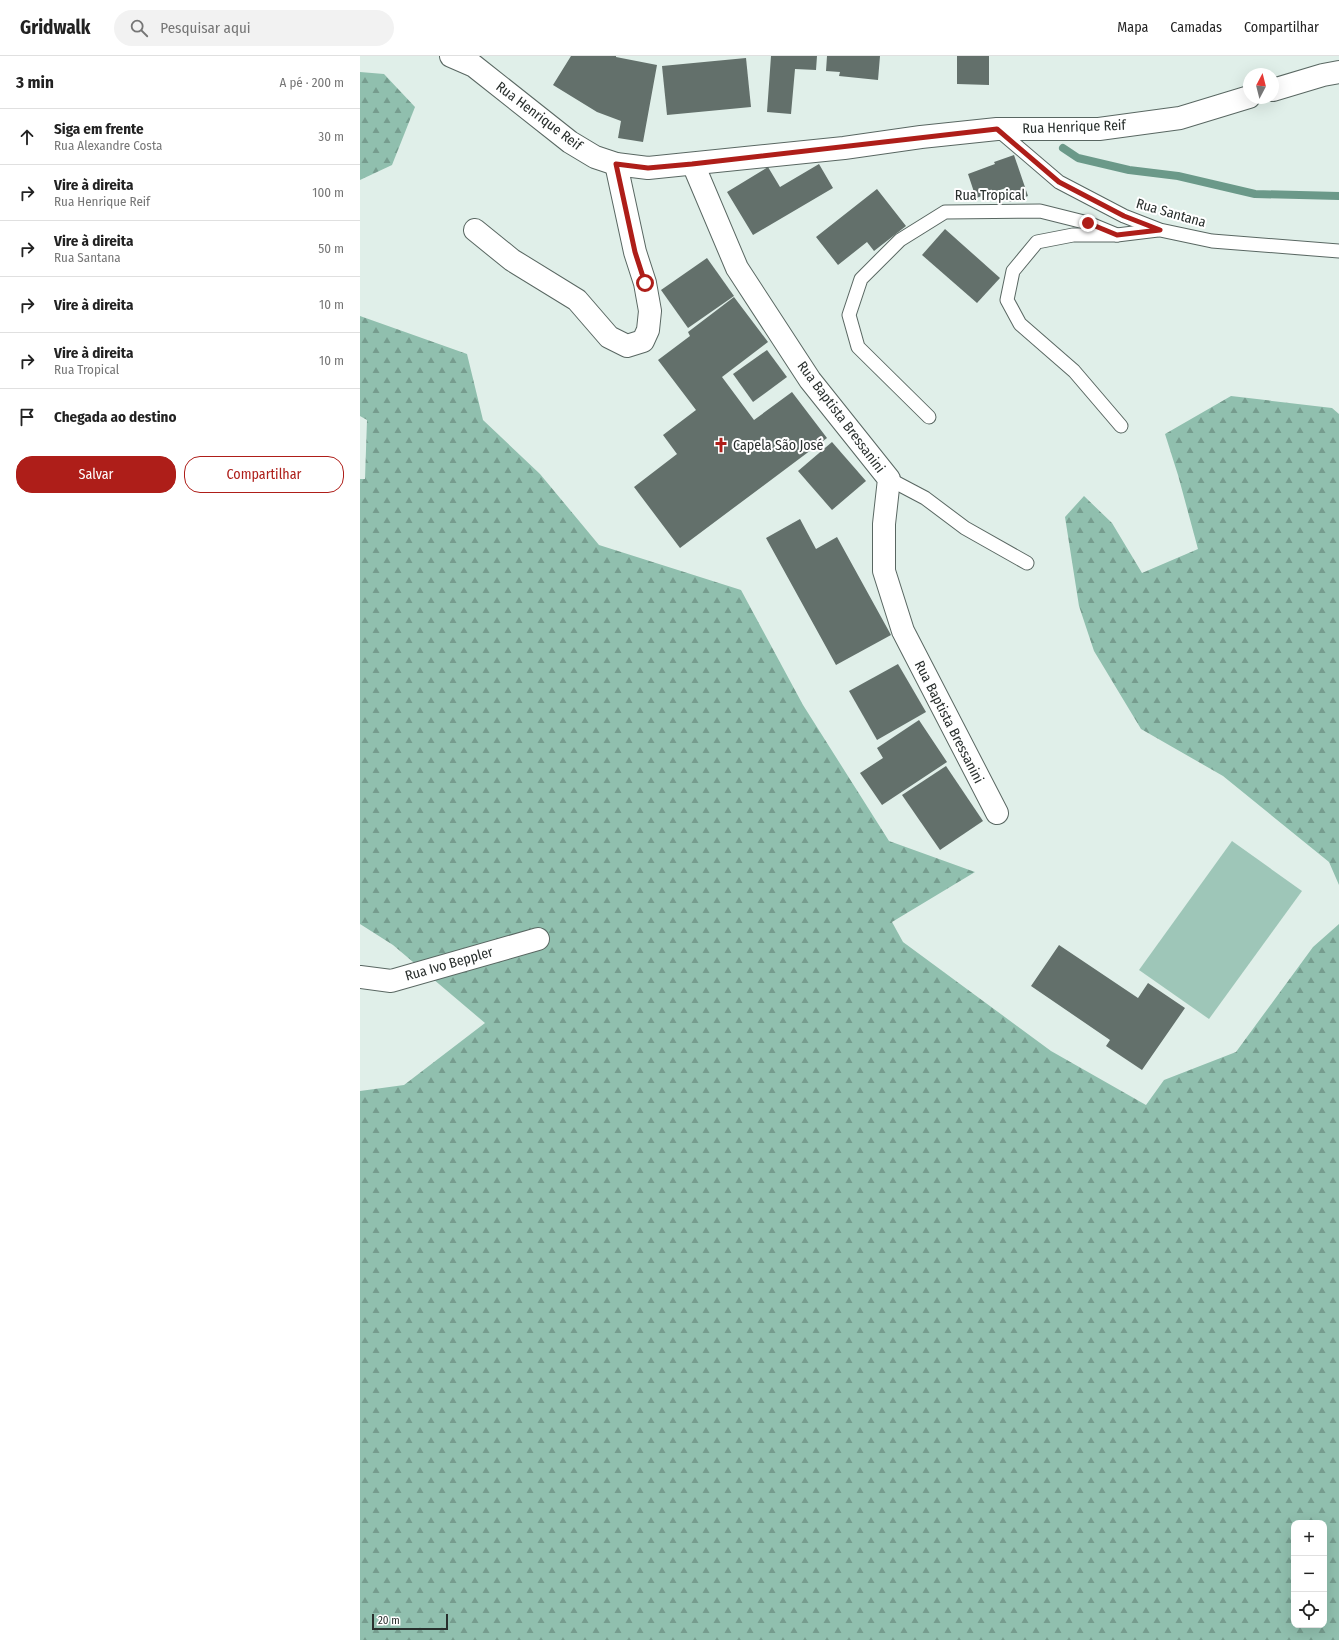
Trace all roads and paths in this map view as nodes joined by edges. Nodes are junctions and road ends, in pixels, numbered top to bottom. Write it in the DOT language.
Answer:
graph roads {
  1 [pos="451,56"];
  2 [pos="477,61"];
  3 [pos="1339,72"];
  4 [pos="1279,88"];
  5 [pos="1243,99"];
  6 [pos="997,129"];
  7 [pos="616,164"];
  8 [pos="692,164"];
  9 [pos="475,230"];
  10 [pos="1160,230"];
  11 [pos="1117,235"];
  12 [pos="1339,251"];
  13 [pos="928,417"];
  14 [pos="1121,426"];
  15 [pos="888,479"];
  16 [pos="1027,563"];
  17 [pos="997,813"];
  18 [pos="538,939"];
  19 [pos="360,977"];
  1 -- 2 [label="street, Rua Henrique Reif"];
  2 -- 7 [label="street, Rua Henrique Reif"];
  3 -- 4 [label="street"];
  5 -- 6 [label="street, Rua Henrique Reif"];
  6 -- 8 [label="street, Rua Henrique Reif"];
  6 -- 10 [label="lane, Rua Santana"];
  7 -- 8 [label="street, Rua Henrique Reif"];
  7 -- 9 [label="street"];
  8 -- 15 [label="street, Rua Baptista Bressanini"];
  10 -- 11 [label="lane"];
  10 -- 12 [label="lane, Rua Santana"];
  11 -- 13 [label="lane, Rua Tropical"];
  11 -- 14 [label="lane"];
  15 -- 16 [label="lane"];
  15 -- 17 [label="street, Rua Baptista Bressanini"];
  18 -- 19 [label="street, Rua Ivo Beppler"];
}
